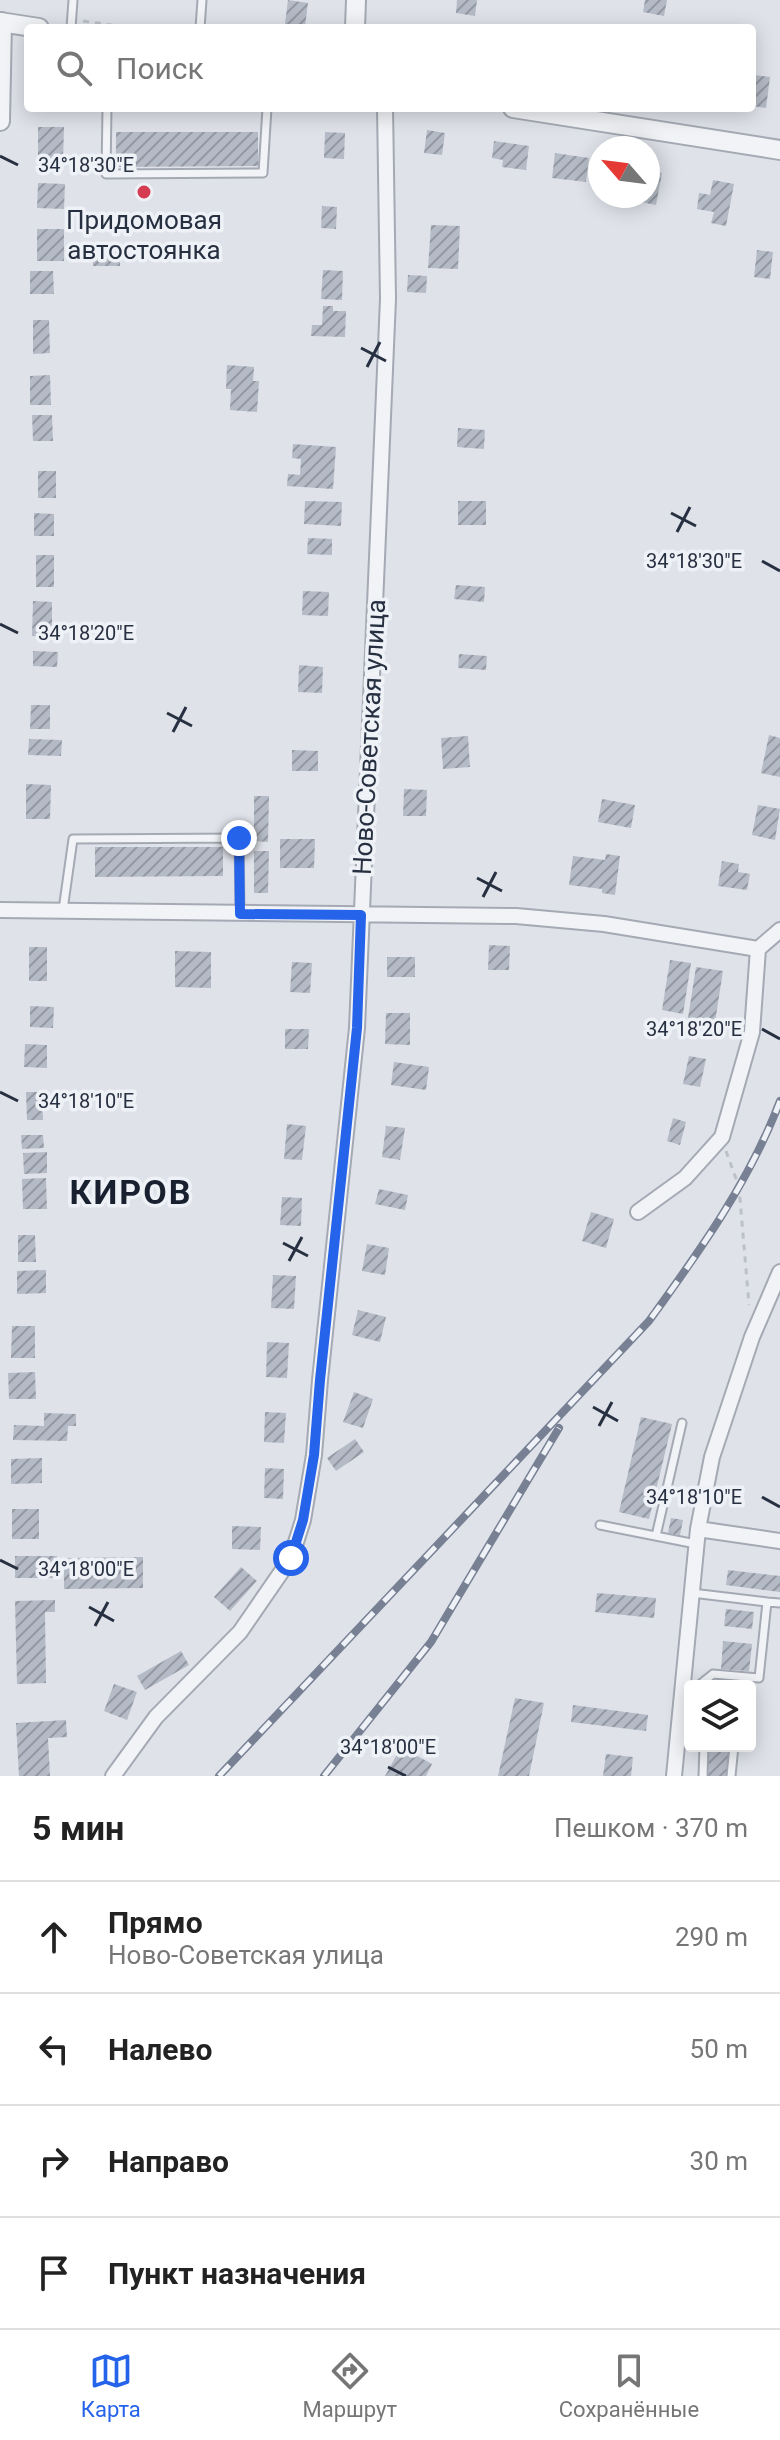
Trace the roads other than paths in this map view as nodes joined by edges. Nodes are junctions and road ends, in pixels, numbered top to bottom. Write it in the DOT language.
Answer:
graph roads {
  1 [pos="73,0"];
  2 [pos="202,0"];
  3 [pos="356,0"];
  4 [pos="1,22"];
  5 [pos="71,24"];
  6 [pos="200,24"];
  7 [pos="355,24"];
  8 [pos="24,26"];
  9 [pos="107,112"];
  10 [pos="267,112"];
  11 [pos="385,112"];
  12 [pos="538,112"];
  13 [pos="0,121"];
  14 [pos="780,150"];
  15 [pos="0,910"];
  16 [pos="63,910"];
  17 [pos="240,914"];
  18 [pos="361,915"];
  19 [pos="780,930"];
  20 [pos="758,949"];
  21 [pos="638,1212"];
  22 [pos="780,1272"];
  23 [pos="682,1423"];
  24 [pos="600,1525"];
  25 [pos="698,1529"];
  26 [pos="656,1536"];
  27 [pos="780,1541"];
  28 [pos="696,1544"];
  29 [pos="691,1593"];
  30 [pos="767,1602"];
  31 [pos="780,1603"];
  32 [pos="686,1680"];
  33 [pos="706,1680"];
  34 [pos="684,1726"];
  35 [pos="704,1752"];
  36 [pos="733,1752"];
  37 [pos="113,1776"];
  38 [pos="674,1776"];
  39 [pos="703,1776"];
  40 [pos="731,1776"];
  1 -- 5 [label="lane"];
  2 -- 6 [label="lane"];
  3 -- 7 [label="street"];
  4 -- 8 [label="street"];
  4 -- 13 [label="street"];
  9 -- 10 [label="lane"];
  11 -- 18 [label="street, Ново-Советская улица"];
  12 -- 14 [label="street"];
  15 -- 16 [label="street"];
  16 -- 17 [label="street"];
  16 -- 17 [label="lane"];
  17 -- 18 [label="street"];
  18 -- 20 [label="street"];
  18 -- 37 [label="street, Ново-Советская улица"];
  19 -- 20 [label="street"];
  20 -- 21 [label="street"];
  22 -- 25 [label="street"];
  23 -- 26 [label="lane"];
  24 -- 26 [label="lane"];
  25 -- 27 [label="street"];
  25 -- 28 [label="street"];
  26 -- 28 [label="lane"];
  28 -- 29 [label="street"];
  29 -- 30 [label="lane"];
  29 -- 32 [label="street"];
  30 -- 31 [label="lane"];
  30 -- 33 [label="lane"];
  34 -- 38 [label="street"];
  35 -- 39 [label="lane"];
  36 -- 40 [label="lane"];
}
